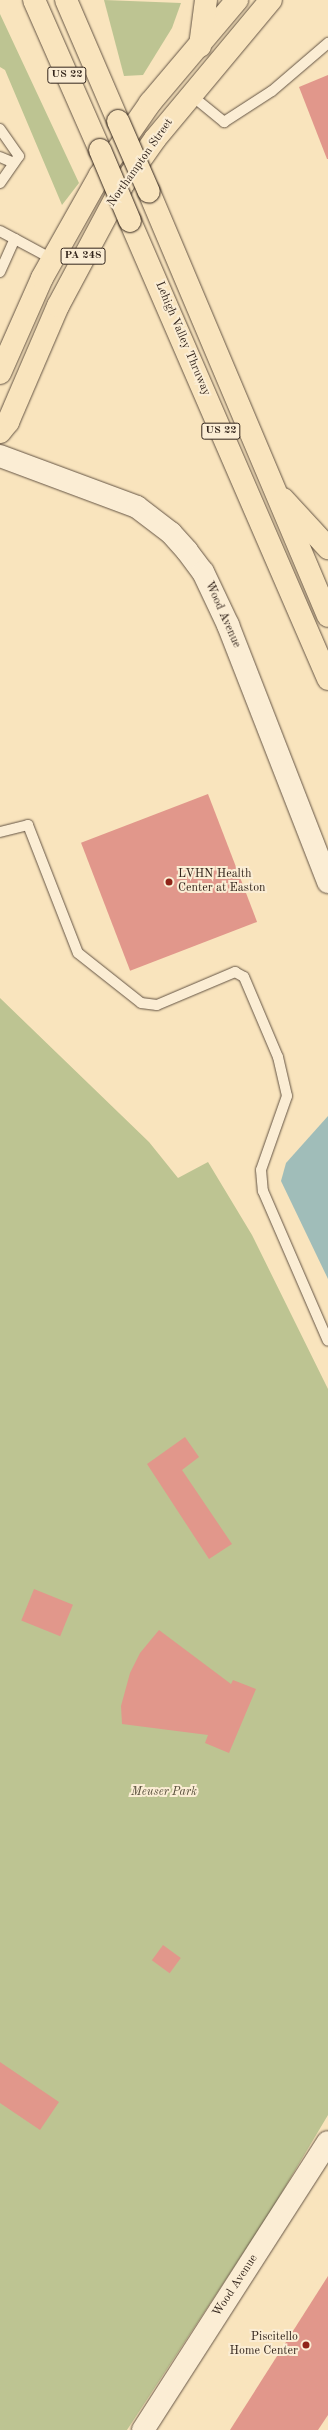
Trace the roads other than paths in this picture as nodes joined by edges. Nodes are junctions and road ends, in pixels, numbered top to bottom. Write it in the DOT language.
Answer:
graph roads {
  1 [pos="34,0"];
  2 [pos="66,0"];
  3 [pos="206,0"];
  4 [pos="237,0"];
  5 [pos="271,0"];
  6 [pos="328,43"];
  7 [pos="200,46"];
  8 [pos="192,95"];
  9 [pos="0,129"];
  10 [pos="0,157"];
  11 [pos="14,163"];
  12 [pos="0,183"];
  13 [pos="0,231"];
  14 [pos="15,239"];
  15 [pos="52,260"];
  16 [pos="0,272"];
  17 [pos="0,372"];
  18 [pos="0,432"];
  19 [pos="0,456"];
  20 [pos="271,486"];
  21 [pos="328,548"];
  22 [pos="328,616"];
  23 [pos="328,679"];
  24 [pos="0,832"];
  25 [pos="328,882"];
  26 [pos="328,1341"];
  27 [pos="328,2142"];
  28 [pos="143,2430"];
  1 -- 23 [label="main road, Lehigh Valley Thruway / US 22, bridge"];
  2 -- 20 [label="main road, US 22, bridge"];
  3 -- 7 [label="main road"];
  4 -- 7 [label="main road, PA 248"];
  5 -- 8 [label="main road, Northampton Street / PA 248"];
  6 -- 8 [label="lane"];
  7 -- 15 [label="main road, PA 248"];
  8 -- 18 [label="main road, Northampton Street / PA 248"];
  9 -- 11 [label="lane"];
  10 -- 11 [label="lane"];
  11 -- 12 [label="lane"];
  13 -- 14 [label="lane"];
  14 -- 15 [label="lane"];
  14 -- 16 [label="lane"];
  15 -- 17 [label="main road, PA 248"];
  19 -- 25 [label="main road, Wood Avenue"];
  20 -- 21 [label="main road"];
  20 -- 22 [label="main road, US 22"];
  24 -- 26 [label="lane"];
  27 -- 28 [label="main road, Wood Avenue"];
}
